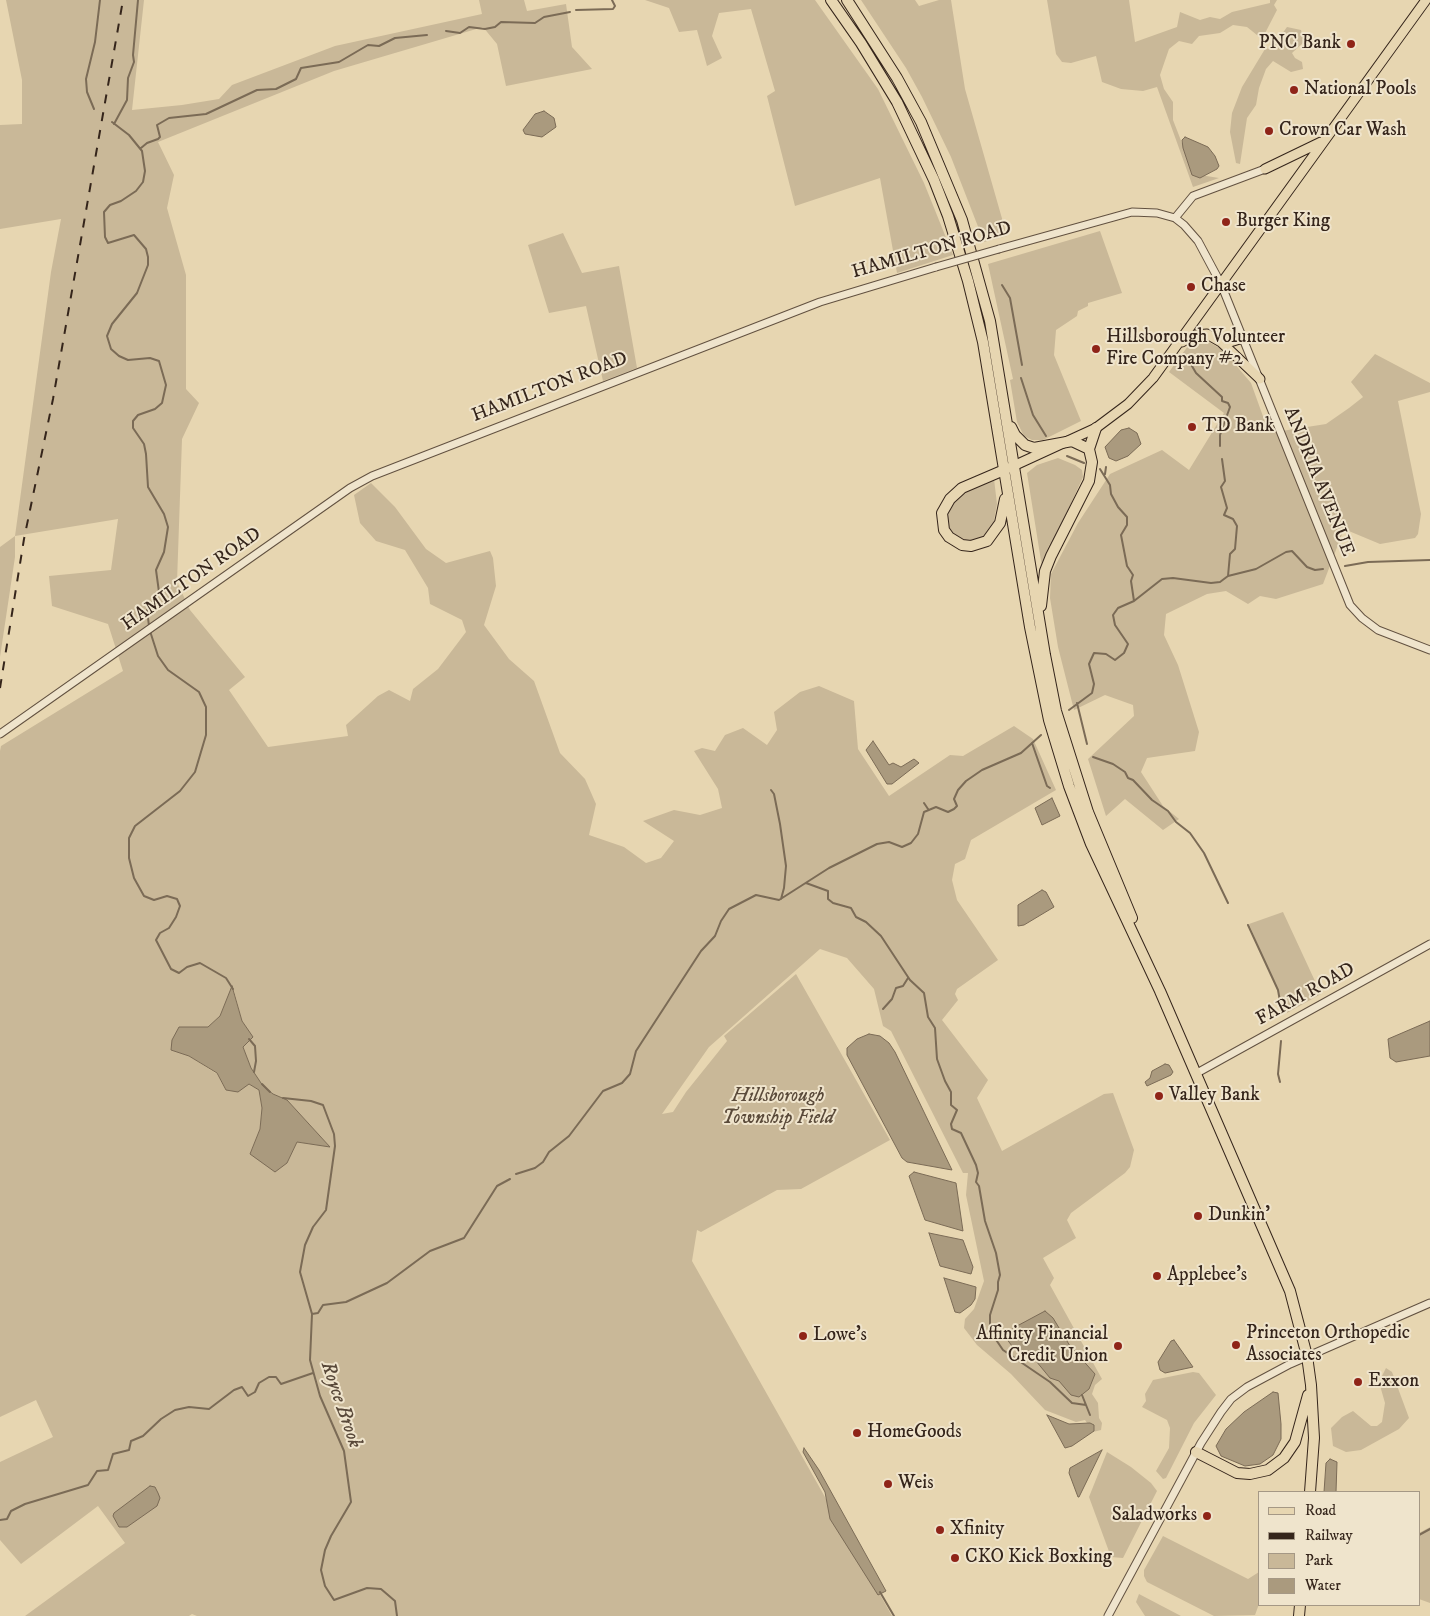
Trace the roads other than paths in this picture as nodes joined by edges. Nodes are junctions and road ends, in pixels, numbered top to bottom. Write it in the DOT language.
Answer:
graph roads {
  1 [pos="831,0"];
  2 [pos="848,0"];
  3 [pos="1426,0"];
  4 [pos="1326,139"];
  5 [pos="1265,169"];
  6 [pos="1175,218"];
  7 [pos="1222,284"];
  8 [pos="1243,338"];
  9 [pos="1221,342"];
  10 [pos="1176,347"];
  11 [pos="1260,379"];
  12 [pos="1007,419"];
  13 [pos="1096,428"];
  14 [pos="1072,441"];
  15 [pos="1089,449"];
  16 [pos="1015,465"];
  17 [pos="1004,470"];
  18 [pos="1006,483"];
  19 [pos="1040,625"];
  20 [pos="1430,650"];
  21 [pos="3,732"];
  22 [pos="1430,944"];
  23 [pos="1154,977"];
  24 [pos="1196,1073"];
  25 [pos="1430,1303"];
  26 [pos="1307,1356"];
  27 [pos="1311,1385"];
  28 [pos="1196,1452"];
  29 [pos="1310,1491"];
  30 [pos="1108,1616"];
  1 -- 17 [label="highway"];
  2 -- 12 [label="highway"];
  3 -- 4 [label="main road"];
  4 -- 5 [label="main road"];
  4 -- 7 [label="main road"];
  5 -- 6 [label="street"];
  6 -- 7 [label="street"];
  6 -- 21 [label="street, HAMILTON ROAD, bridge"];
  7 -- 8 [label="street, ANDRIA AVENUE"];
  7 -- 10 [label="main road"];
  8 -- 9 [label="main road"];
  8 -- 11 [label="street, ANDRIA AVENUE"];
  9 -- 10 [label="main road"];
  9 -- 11 [label="main road"];
  10 -- 13 [label="main road"];
  11 -- 20 [label="street, ANDRIA AVENUE"];
  12 -- 14 [label="highway"];
  12 -- 16 [label="highway"];
  13 -- 14 [label="main road"];
  13 -- 15 [label="highway"];
  14 -- 15 [label="highway"];
  14 -- 16 [label="main road"];
  15 -- 19 [label="highway"];
  16 -- 17 [label="main road"];
  16 -- 19 [label="highway"];
  17 -- 18 [label="highway"];
  17 -- 18 [label="highway"];
  18 -- 23 [label="highway"];
  19 -- 23 [label="highway"];
  22 -- 24 [label="street, FARM ROAD"];
  23 -- 24 [label="highway"];
  24 -- 26 [label="highway"];
  25 -- 26 [label="street"];
  26 -- 27 [label="highway"];
  26 -- 28 [label="street"];
  27 -- 28 [label="highway"];
  27 -- 29 [label="highway"];
  28 -- 30 [label="street"];
}
